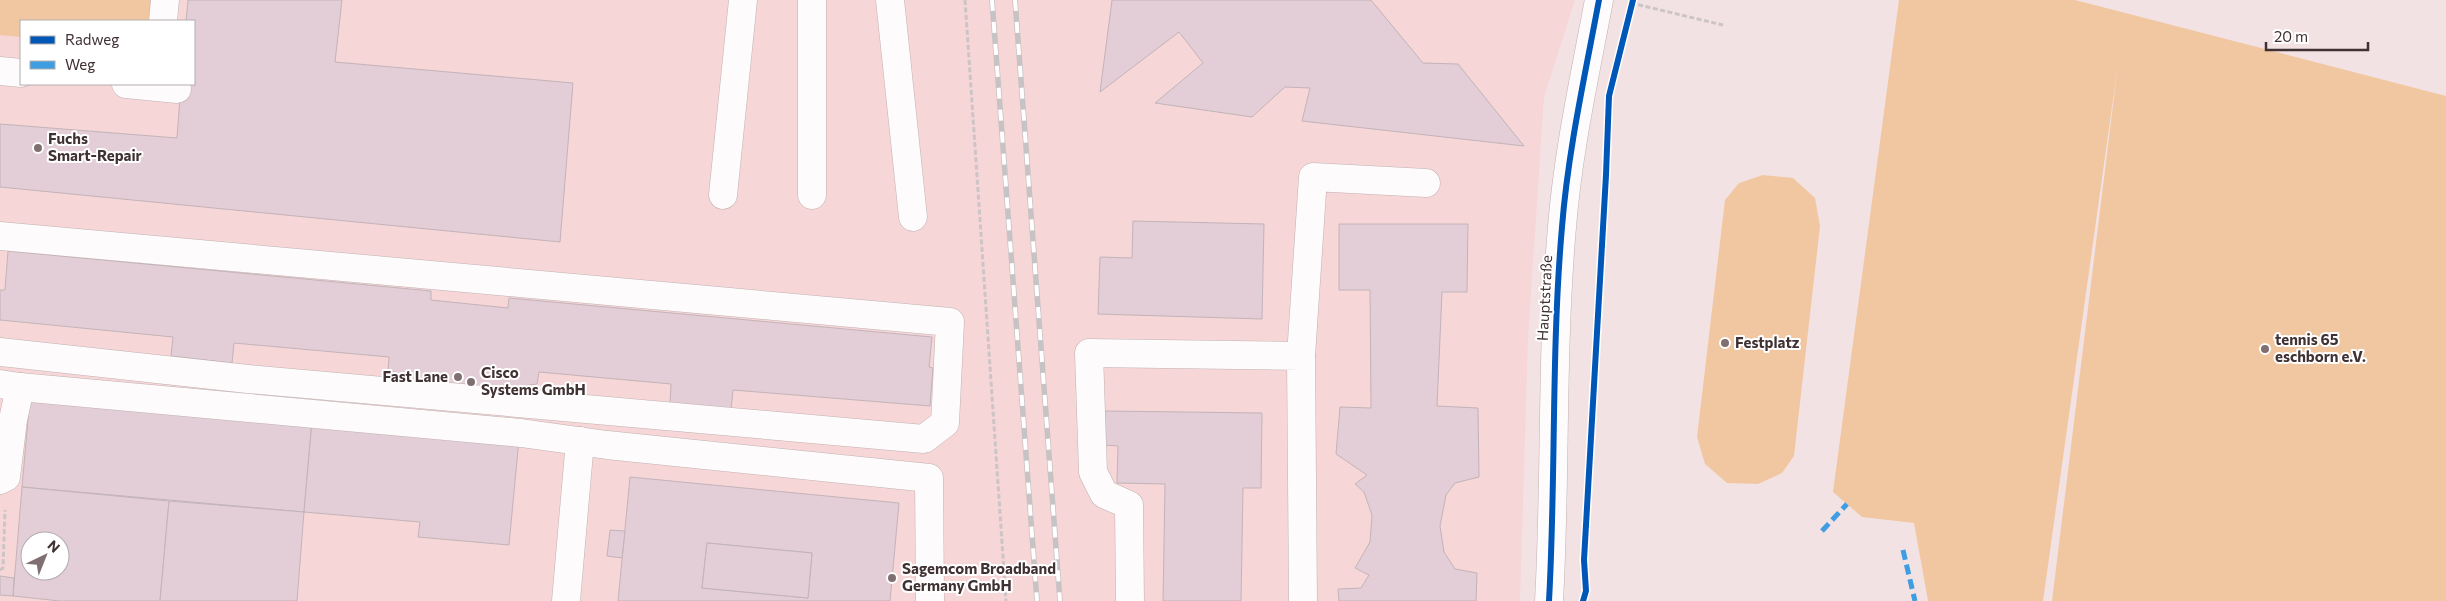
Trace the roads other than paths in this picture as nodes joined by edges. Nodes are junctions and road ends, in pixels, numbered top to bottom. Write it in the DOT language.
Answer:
graph roads {
  1 [pos="165,0"];
  2 [pos="743,0"];
  3 [pos="812,0"];
  4 [pos="890,0"];
  5 [pos="1612,1"];
  6 [pos="163,20"];
  7 [pos="0,71"];
  8 [pos="20,73"];
  9 [pos="136,85"];
  10 [pos="177,89"];
  11 [pos="1426,184"];
  12 [pos="723,195"];
  13 [pos="812,195"];
  14 [pos="913,216"];
  15 [pos="0,236"];
  16 [pos="0,352"];
  17 [pos="1301,356"];
  18 [pos="248,379"];
  19 [pos="400,384"];
  20 [pos="10,386"];
  21 [pos="580,441"];
  22 [pos="3,478"];
  23 [pos="566,601"];
  24 [pos="930,601"];
  25 [pos="1130,601"];
  26 [pos="1303,601"];
  27 [pos="1549,601"];
  1 -- 6 [label="street"];
  2 -- 12 [label="street"];
  3 -- 13 [label="street"];
  4 -- 14 [label="street"];
  5 -- 27 [label="street, Hauptstraße"];
  7 -- 8 [label="street"];
  9 -- 10 [label="street"];
  11 -- 17 [label="street"];
  15 -- 18 [label="street"];
  16 -- 18 [label="street"];
  17 -- 25 [label="street"];
  17 -- 26 [label="street"];
  18 -- 19 [label="street"];
  20 -- 21 [label="street"];
  20 -- 22 [label="street"];
  21 -- 23 [label="street"];
  21 -- 24 [label="street"];
}
